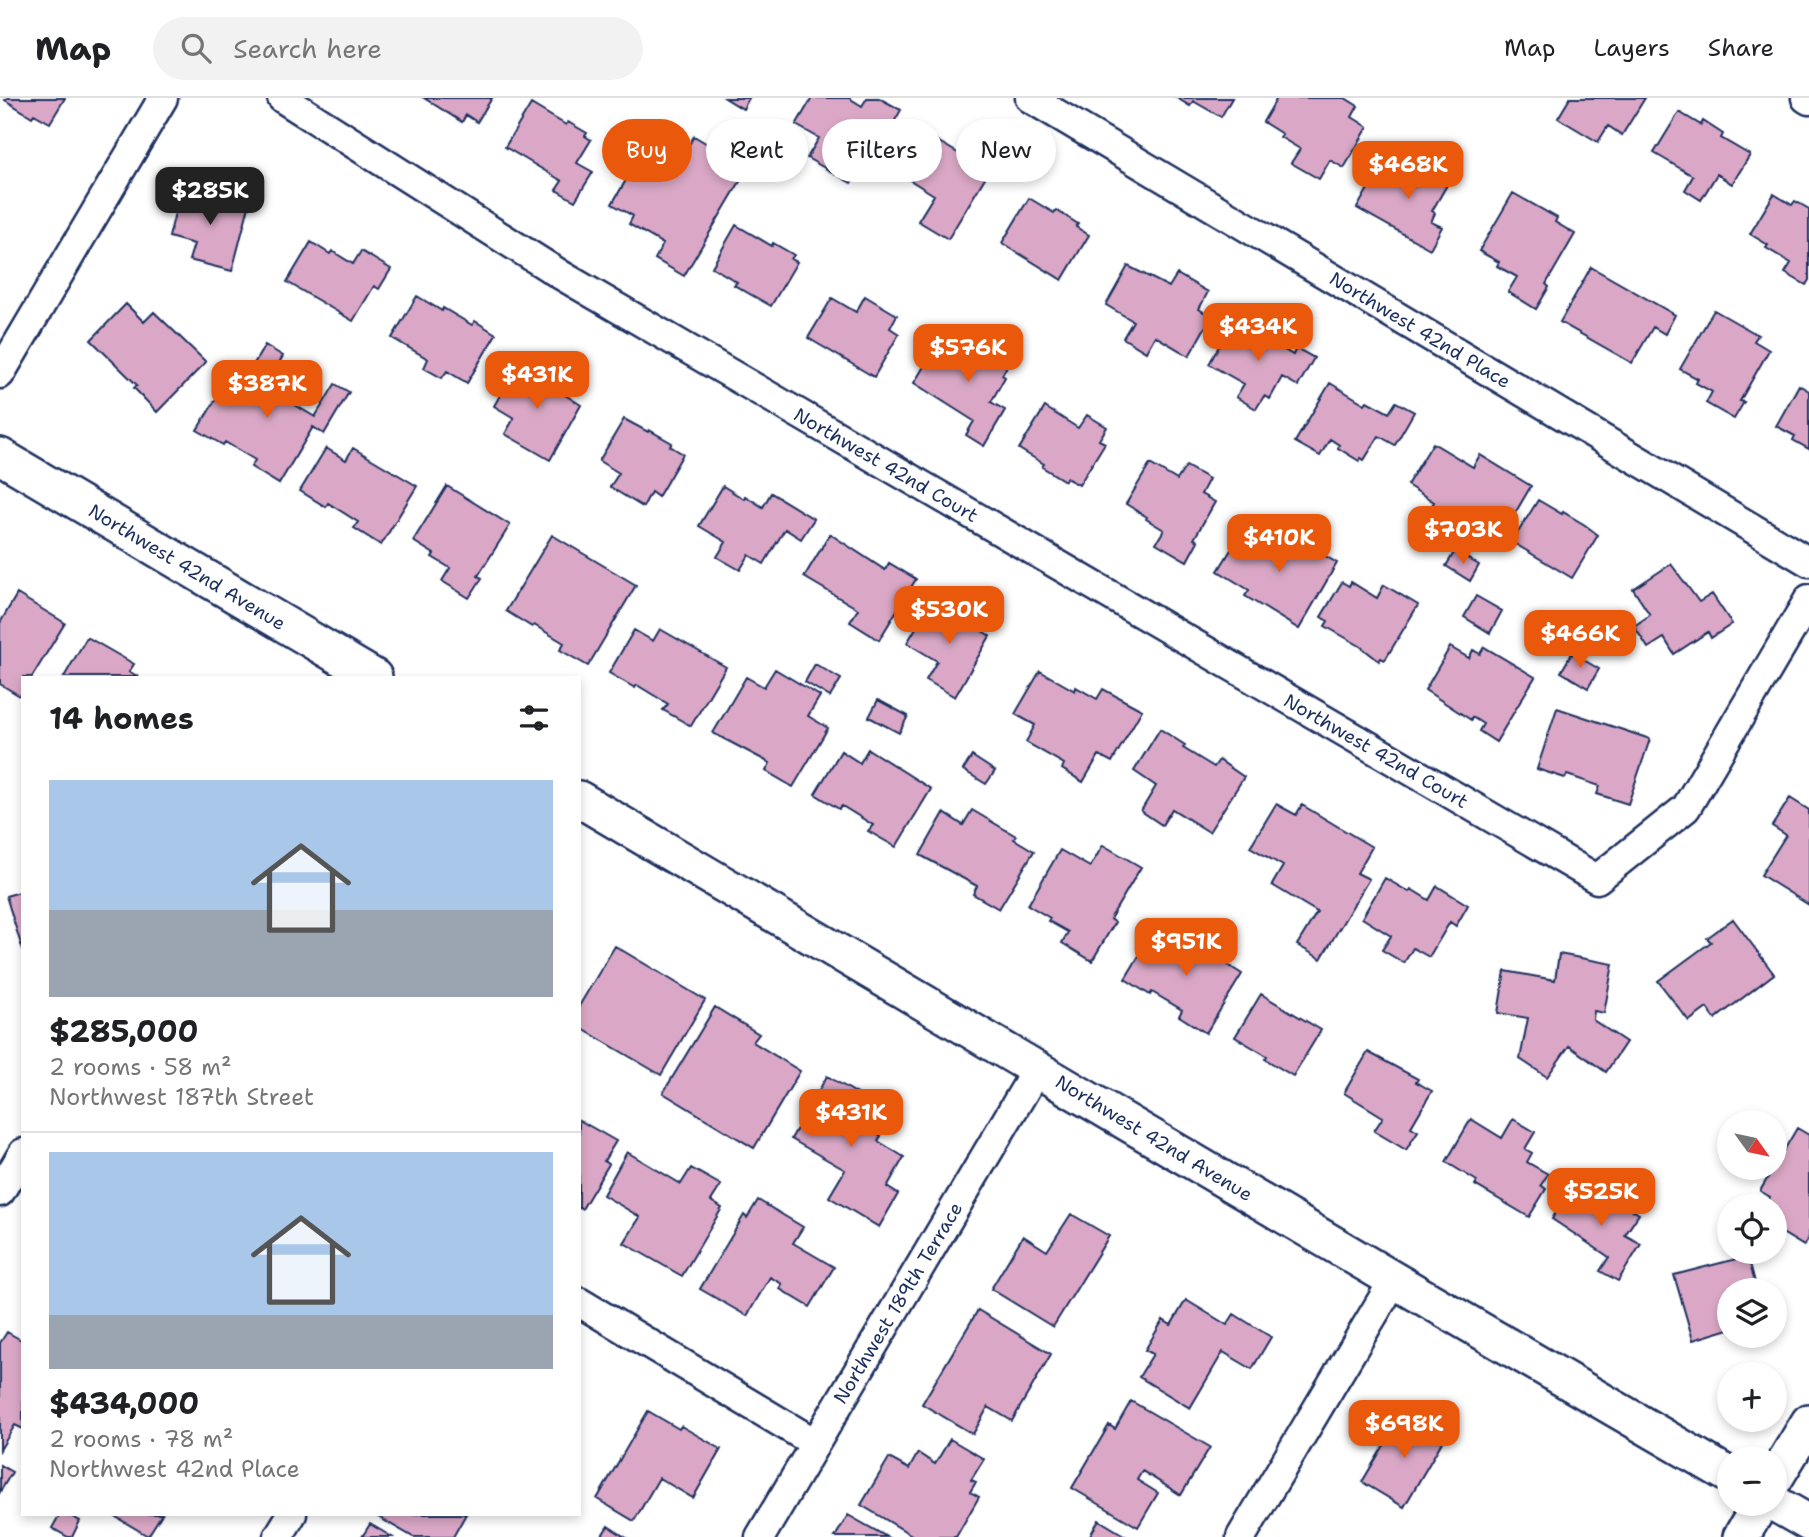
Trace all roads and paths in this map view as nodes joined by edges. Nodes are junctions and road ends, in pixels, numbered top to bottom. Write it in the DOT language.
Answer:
graph roads {
  1 [pos="163,98"];
  2 [pos="282,98"];
  3 [pos="1030,98"];
  4 [pos="0,374"];
  5 [pos="0,456"];
  6 [pos="1809,562"];
  7 [pos="1809,599"];
  8 [pos="372,676"];
  9 [pos="581,800"];
  10 [pos="1037,1069"];
  11 [pos="21,1156"];
  12 [pos="0,1192"];
  13 [pos="1394,1280"];
  14 [pos="581,1303"];
  15 [pos="1809,1422"];
  16 [pos="815,1443"];
  17 [pos="1787,1458"];
  18 [pos="1717,1468"];
  19 [pos="1787,1510"];
  20 [pos="291,1516"];
  21 [pos="1753,1516"];
  22 [pos="1809,1523"];
  23 [pos="278,1537"];
  24 [pos="760,1537"];
  25 [pos="1241,1537"];
  26 [pos="1741,1537"];
  1 -- 4 [label="street"];
  2 -- 7 [label="street, Northwest 42nd Court"];
  3 -- 6 [label="street, Northwest 42nd Place"];
  5 -- 8 [label="street, Northwest 42nd Avenue"];
  9 -- 10 [label="street, Northwest 42nd Avenue"];
  10 -- 13 [label="street, Northwest 42nd Avenue"];
  10 -- 16 [label="street, Northwest 189th Terrace"];
  11 -- 12 [label="street"];
  13 -- 18 [label="street, Northwest 42nd Avenue"];
  13 -- 25 [label="street"];
  14 -- 16 [label="street"];
  15 -- 17 [label="street"];
  16 -- 24 [label="street, Northwest 189th Terrace"];
  19 -- 22 [label="street"];
  20 -- 23 [label="street"];
  21 -- 26 [label="street"];
}
